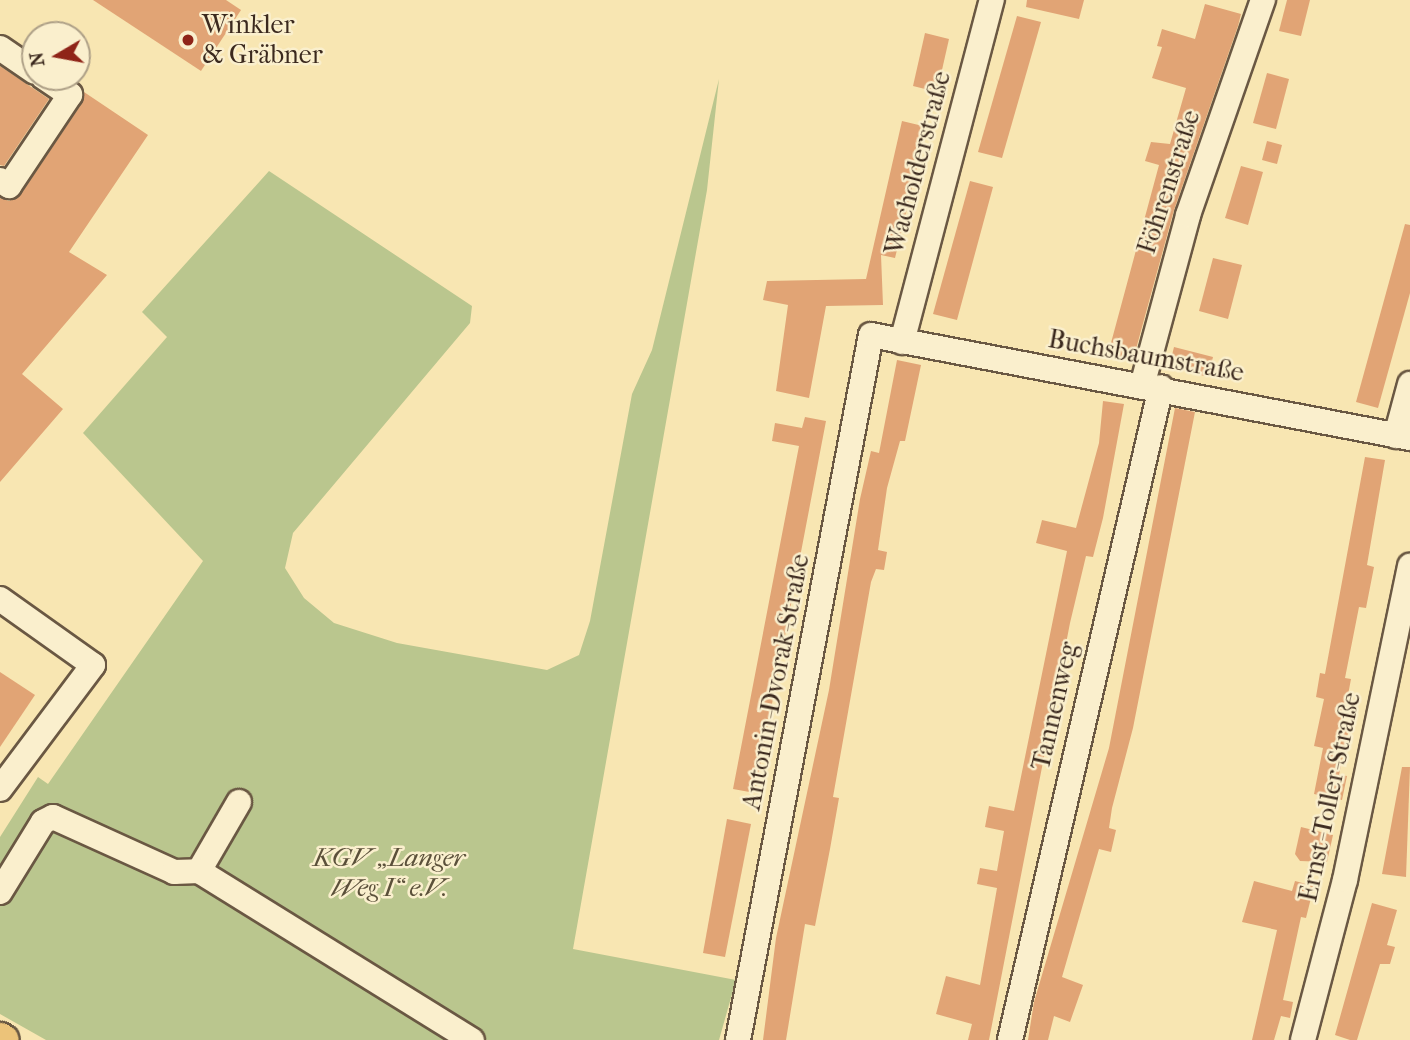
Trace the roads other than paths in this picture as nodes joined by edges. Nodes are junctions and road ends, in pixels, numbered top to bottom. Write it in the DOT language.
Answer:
graph roads {
  1 [pos="992,0"];
  2 [pos="1263,0"];
  3 [pos="0,48"];
  4 [pos="21,62"];
  5 [pos="64,91"];
  6 [pos="0,180"];
  7 [pos="871,335"];
  8 [pos="902,342"];
  9 [pos="1410,384"];
  10 [pos="1152,386"];
  11 [pos="1403,437"];
  12 [pos="1410,566"];
  13 [pos="0,599"];
  14 [pos="0,789"];
  15 [pos="239,802"];
  16 [pos="199,871"];
  17 [pos="0,892"];
  18 [pos="472,1040"];
  19 [pos="738,1040"];
  20 [pos="1010,1040"];
  21 [pos="1303,1040"];
  1 -- 8 [label="street, Wacholderstraße"];
  2 -- 10 [label="street, Föhrenstraße"];
  3 -- 4 [label="street"];
  5 -- 6 [label="street"];
  7 -- 8 [label="street, Buchsbaumstraße"];
  7 -- 19 [label="street, Antonin-Dvorak-Straße"];
  8 -- 10 [label="street, Buchsbaumstraße"];
  9 -- 11 [label="street"];
  10 -- 11 [label="street, Buchsbaumstraße"];
  10 -- 20 [label="street, Tannenweg"];
  12 -- 21 [label="street, Ernst-Toller-Straße"];
  13 -- 14 [label="street"];
  15 -- 16 [label="street"];
  16 -- 17 [label="street"];
  16 -- 18 [label="street"];
}
